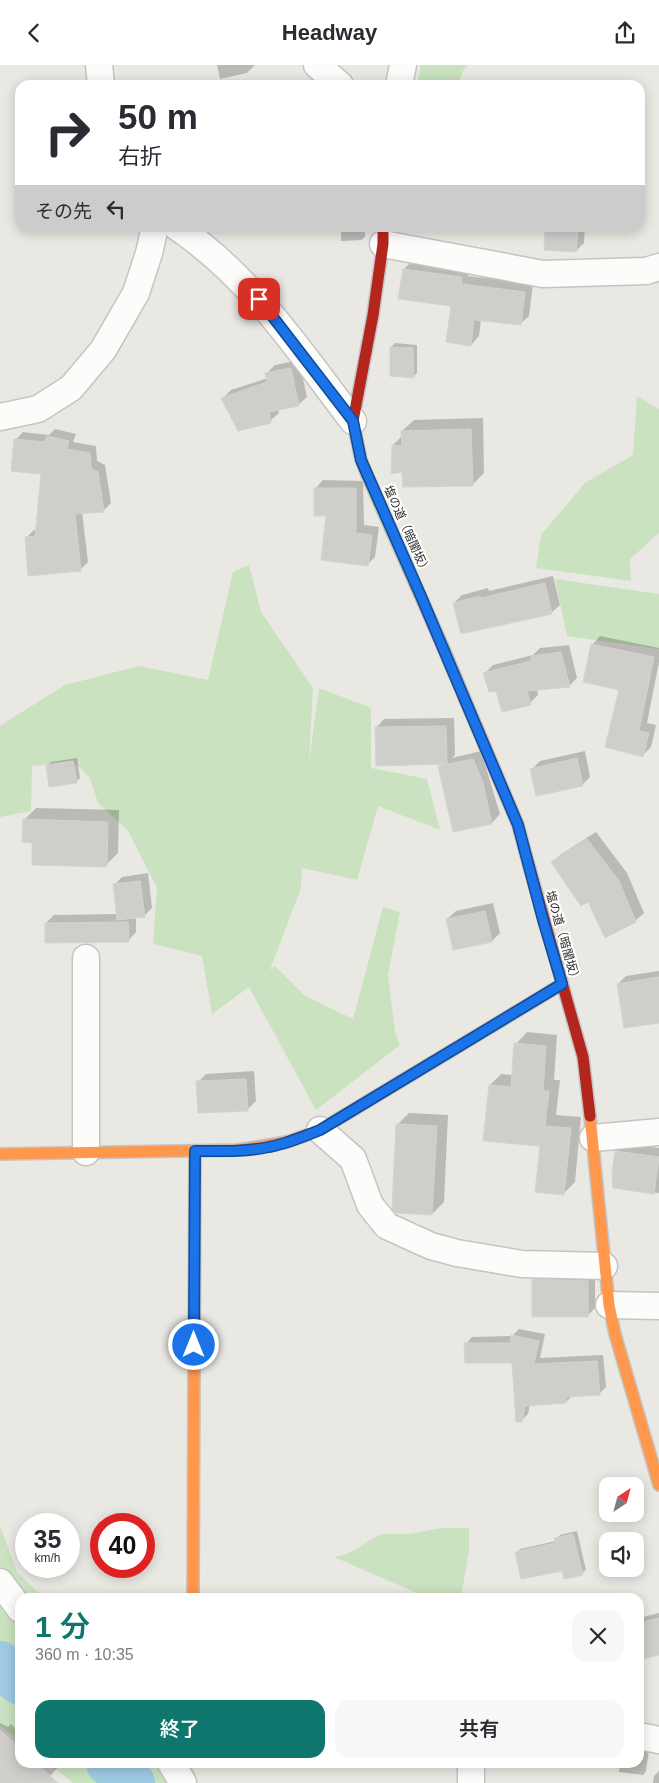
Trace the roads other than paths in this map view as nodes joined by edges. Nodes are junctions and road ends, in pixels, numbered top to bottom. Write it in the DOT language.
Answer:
graph roads {
  1 [pos="99,65"];
  2 [pos="318,65"];
  3 [pos="403,65"];
  4 [pos="100,80"];
  5 [pos="334,80"];
  6 [pos="399,80"];
  7 [pos="154,232"];
  8 [pos="183,232"];
  9 [pos="383,236"];
  10 [pos="659,267"];
  11 [pos="0,417"];
  12 [pos="353,421"];
  13 [pos="86,959"];
  14 [pos="562,984"];
  15 [pos="320,1130"];
  16 [pos="659,1132"];
  17 [pos="593,1138"];
  18 [pos="195,1151"];
  19 [pos="86,1152"];
  20 [pos="0,1154"];
  21 [pos="604,1266"];
  22 [pos="609,1305"];
  23 [pos="659,1306"];
  24 [pos="659,1485"];
  25 [pos="0,1582"];
  26 [pos="193,1593"];
  27 [pos="15,1602"];
  28 [pos="644,1737"];
  29 [pos="659,1740"];
  30 [pos="174,1768"];
  31 [pos="471,1768"];
  32 [pos="183,1783"];
  33 [pos="471,1783"];
  1 -- 4 [label="street"];
  2 -- 5 [label="street"];
  3 -- 6 [label="street"];
  7 -- 11 [label="street"];
  8 -- 12 [label="street"];
  9 -- 10 [label="street"];
  9 -- 12 [label="street"];
  12 -- 14 [label="street, 塩の道（暗闇坂）"];
  13 -- 19 [label="street"];
  14 -- 15 [label="street"];
  14 -- 17 [label="street, 塩の道（暗闇坂）"];
  15 -- 18 [label="street"];
  15 -- 21 [label="street"];
  16 -- 17 [label="street"];
  17 -- 21 [label="street, 塩の道（暗闇坂）"];
  18 -- 19 [label="street"];
  18 -- 26 [label="street"];
  19 -- 20 [label="street"];
  21 -- 22 [label="street, 塩の道（暗闇坂）"];
  22 -- 23 [label="street"];
  22 -- 24 [label="street, 塩の道（暗闇坂）"];
  25 -- 27 [label="street"];
  28 -- 29 [label="street"];
  30 -- 32 [label="street"];
  31 -- 33 [label="street"];
}
